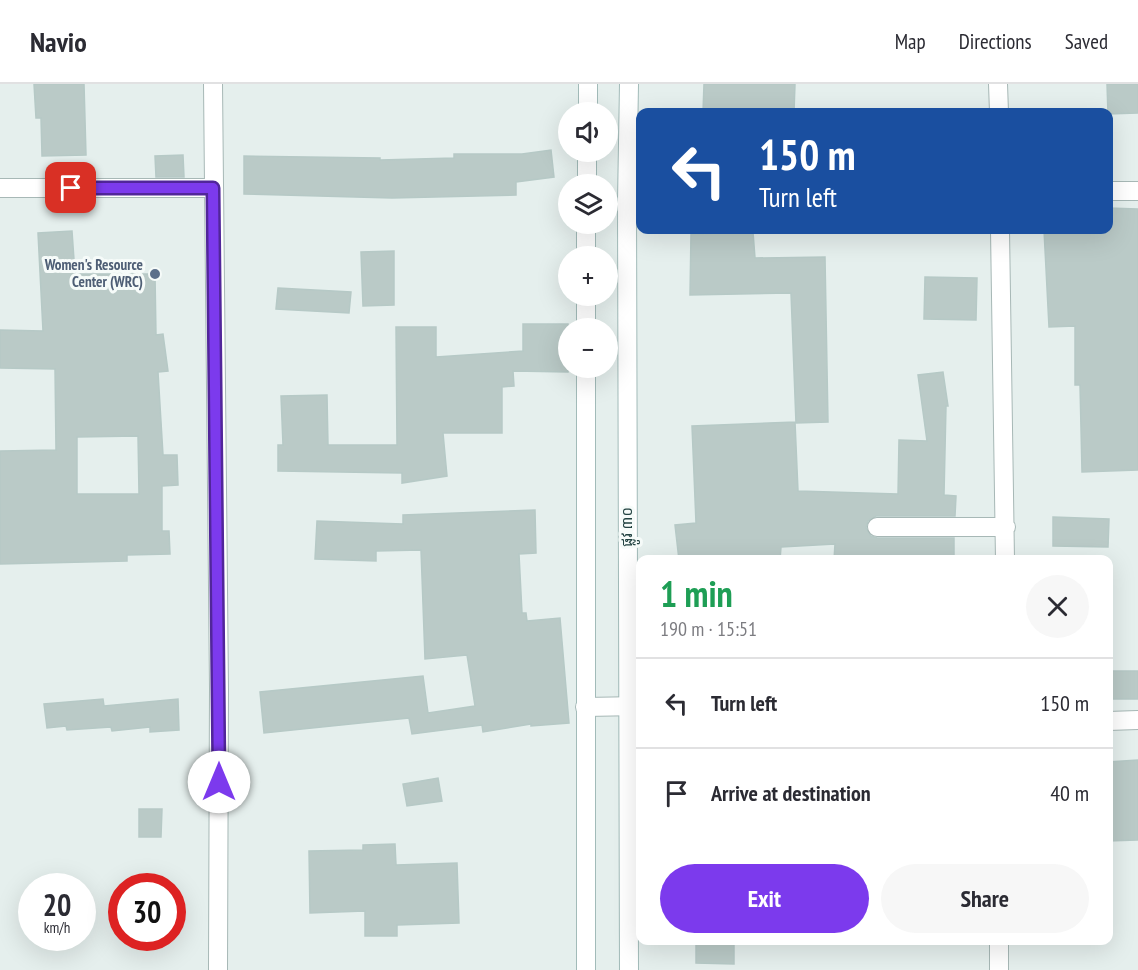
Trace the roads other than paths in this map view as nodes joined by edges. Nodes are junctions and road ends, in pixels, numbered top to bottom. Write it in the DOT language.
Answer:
graph roads {
  1 [pos="213,84"];
  2 [pos="588,84"];
  3 [pos="629,84"];
  4 [pos="998,84"];
  5 [pos="588,102"];
  6 [pos="999,108"];
  7 [pos="0,188"];
  8 [pos="213,188"];
  9 [pos="1113,191"];
  10 [pos="1138,191"];
  11 [pos="1000,234"];
  12 [pos="586,378"];
  13 [pos="1006,526"];
  14 [pos="877,527"];
  15 [pos="1005,555"];
  16 [pos="634,706"];
  17 [pos="585,707"];
  18 [pos="1138,720"];
  19 [pos="1113,721"];
  20 [pos="999,945"];
  21 [pos="218,970"];
  22 [pos="586,970"];
  23 [pos="629,970"];
  24 [pos="999,970"];
  1 -- 8 [label="street"];
  2 -- 5 [label="street"];
  3 -- 16 [label="street, ផ្លូវ ៣០"];
  4 -- 6 [label="street"];
  7 -- 8 [label="street"];
  8 -- 21 [label="street"];
  9 -- 10 [label="street"];
  11 -- 13 [label="street"];
  12 -- 17 [label="street"];
  13 -- 14 [label="street"];
  13 -- 15 [label="street"];
  16 -- 17 [label="street"];
  16 -- 23 [label="street, ផ្លូវ ៣០"];
  17 -- 22 [label="street"];
  18 -- 19 [label="street"];
  20 -- 24 [label="street"];
}
